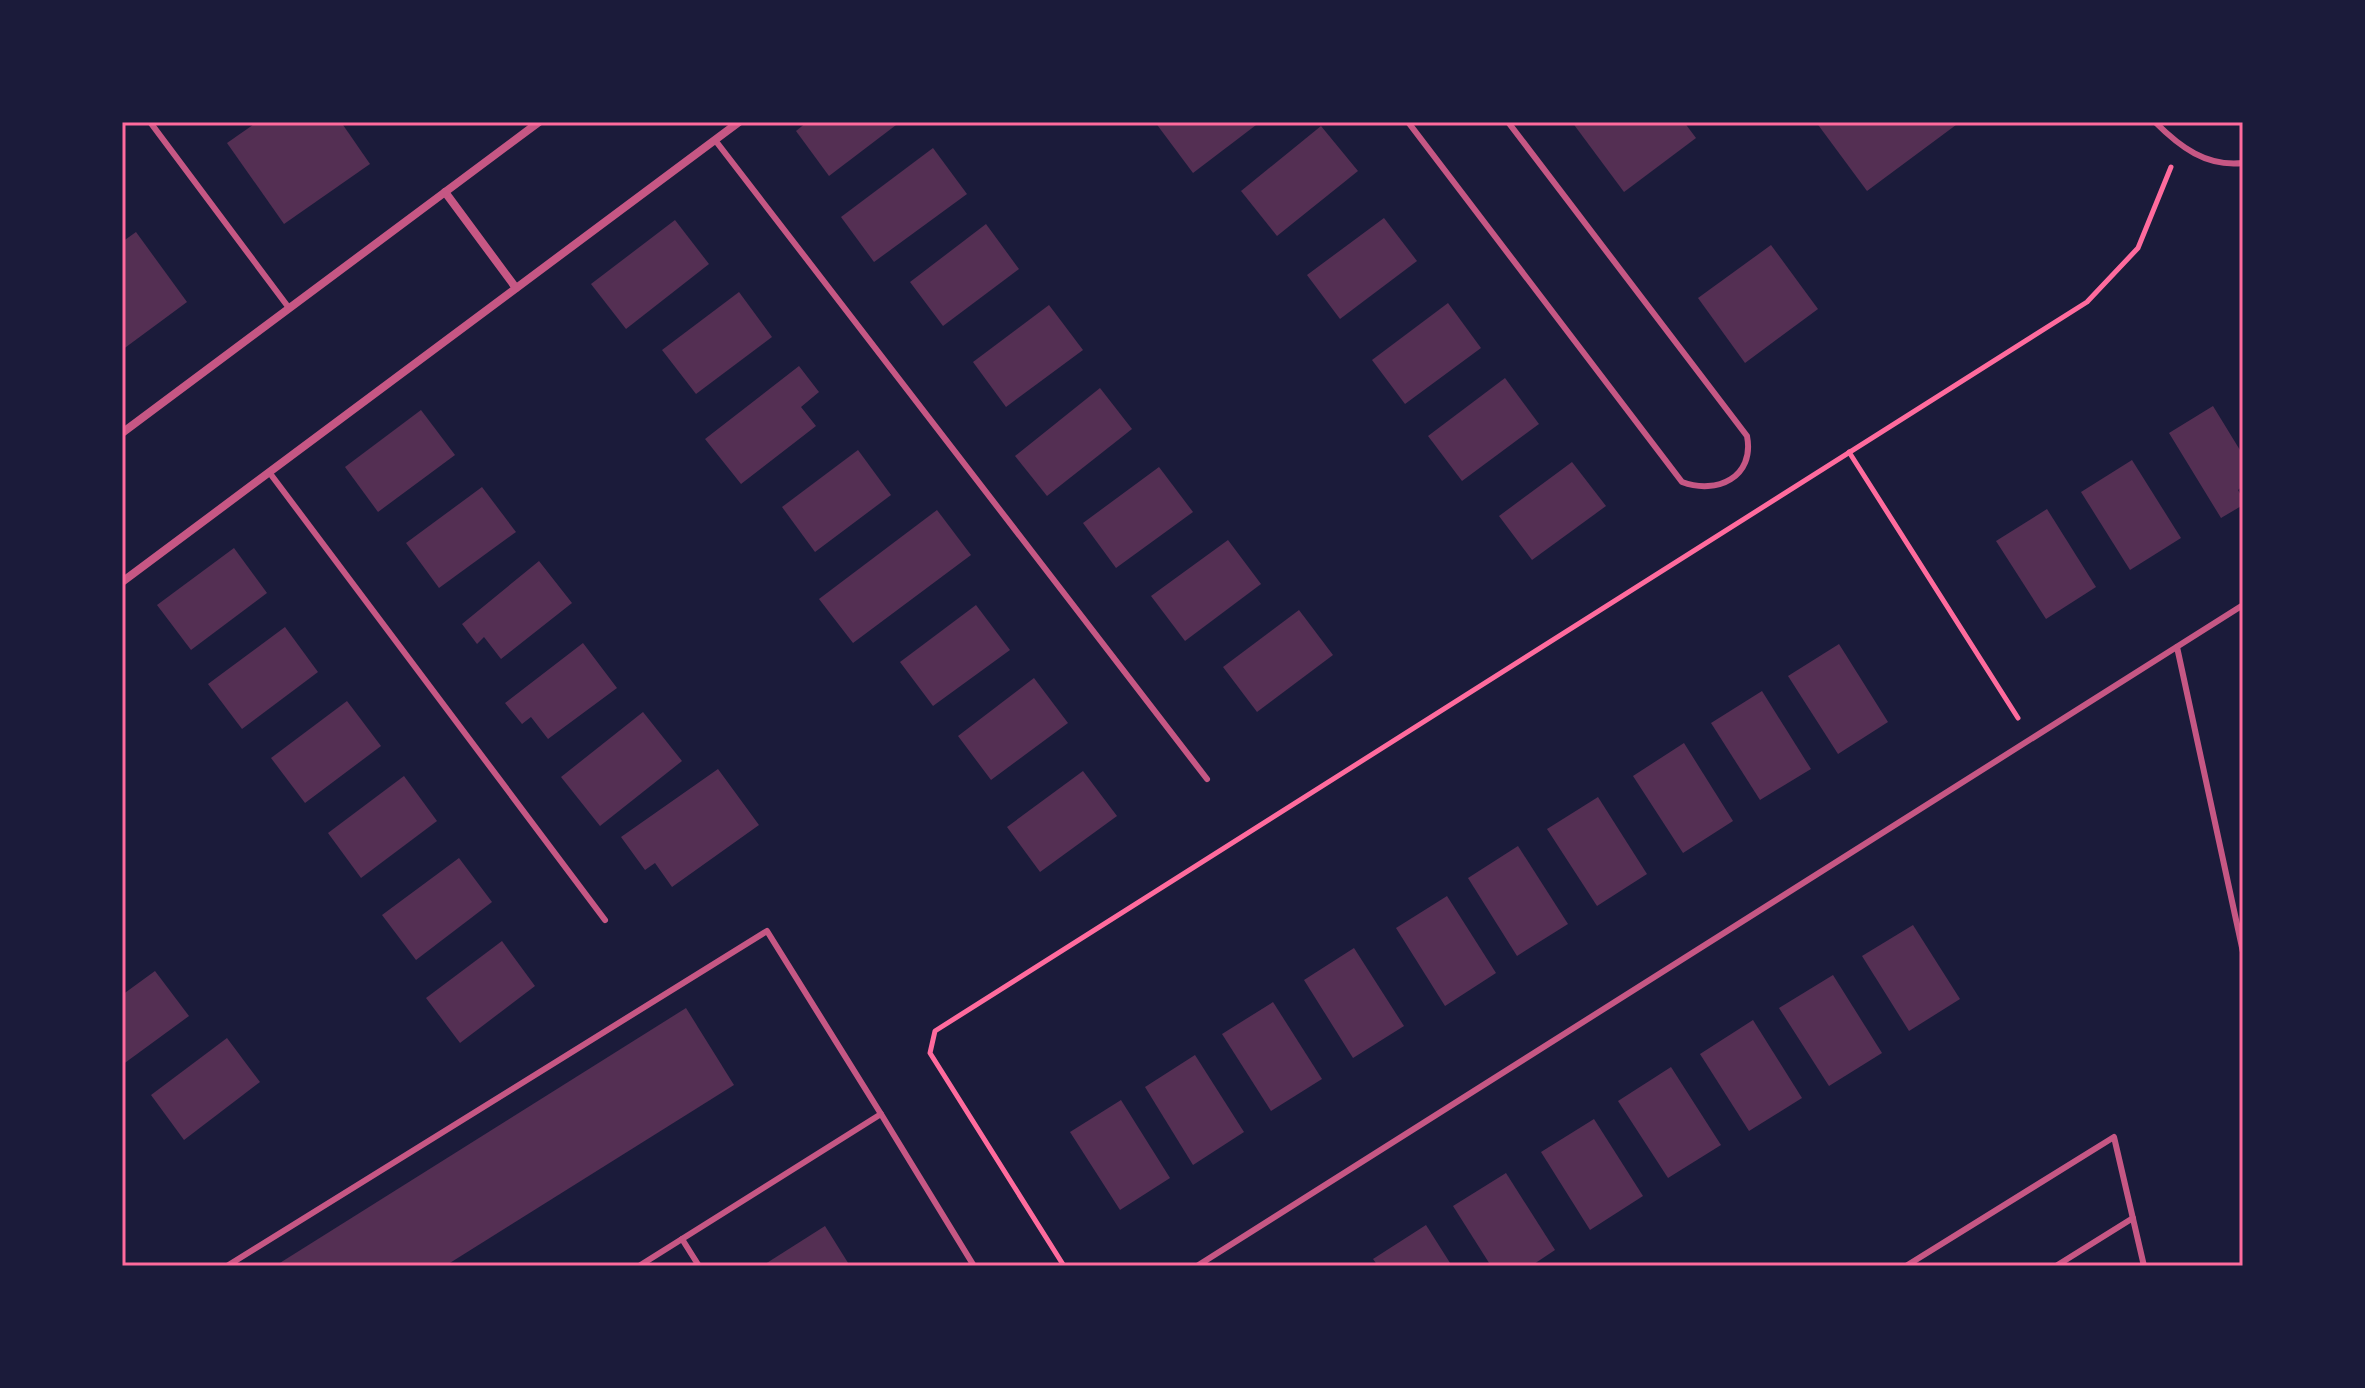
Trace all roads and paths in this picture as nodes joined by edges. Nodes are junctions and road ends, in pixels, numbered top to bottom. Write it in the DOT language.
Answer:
graph roads {
  1 [pos="150,122"];
  2 [pos="539,122"];
  3 [pos="739,122"];
  4 [pos="1408,122"];
  5 [pos="1508,122"];
  6 [pos="2155,122"];
  7 [pos="715,140"];
  8 [pos="2181,145"];
  9 [pos="2243,163"];
  10 [pos="445,192"];
  11 [pos="516,288"];
  12 [pos="289,308"];
  13 [pos="122,433"];
  14 [pos="1849,452"];
  15 [pos="269,472"];
  16 [pos="122,582"];
  17 [pos="2243,605"];
  18 [pos="2177,647"];
  19 [pos="2031,739"];
  20 [pos="1207,779"];
  21 [pos="605,920"];
  22 [pos="2243,952"];
  23 [pos="881,1114"];
  24 [pos="2133,1218"];
  25 [pos="682,1239"];
  26 [pos="227,1266"];
  27 [pos="639,1266"];
  28 [pos="699,1266"];
  29 [pos="974,1266"];
  30 [pos="1064,1266"];
  31 [pos="1197,1266"];
  32 [pos="1906,1266"];
  33 [pos="2056,1266"];
  34 [pos="2144,1266"];
  1 -- 12 [label="lane"];
  2 -- 10 [label="street"];
  3 -- 7 [label="street"];
  4 -- 5 [label="lane"];
  6 -- 8 [label="lane"];
  7 -- 11 [label="street"];
  7 -- 20 [label="lane"];
  8 -- 9 [label="lane"];
  8 -- 14 [label="path"];
  10 -- 11 [label="street"];
  10 -- 12 [label="street"];
  11 -- 15 [label="street"];
  12 -- 13 [label="street"];
  14 -- 19 [label="path"];
  14 -- 30 [label="path"];
  15 -- 16 [label="street"];
  15 -- 21 [label="lane"];
  17 -- 18 [label="lane"];
  18 -- 19 [label="lane"];
  18 -- 22 [label="lane"];
  19 -- 31 [label="lane"];
  23 -- 25 [label="lane"];
  23 -- 26 [label="lane"];
  23 -- 29 [label="lane"];
  24 -- 32 [label="lane"];
  24 -- 33 [label="lane"];
  24 -- 34 [label="lane"];
  25 -- 27 [label="lane"];
  25 -- 28 [label="lane"];
}
